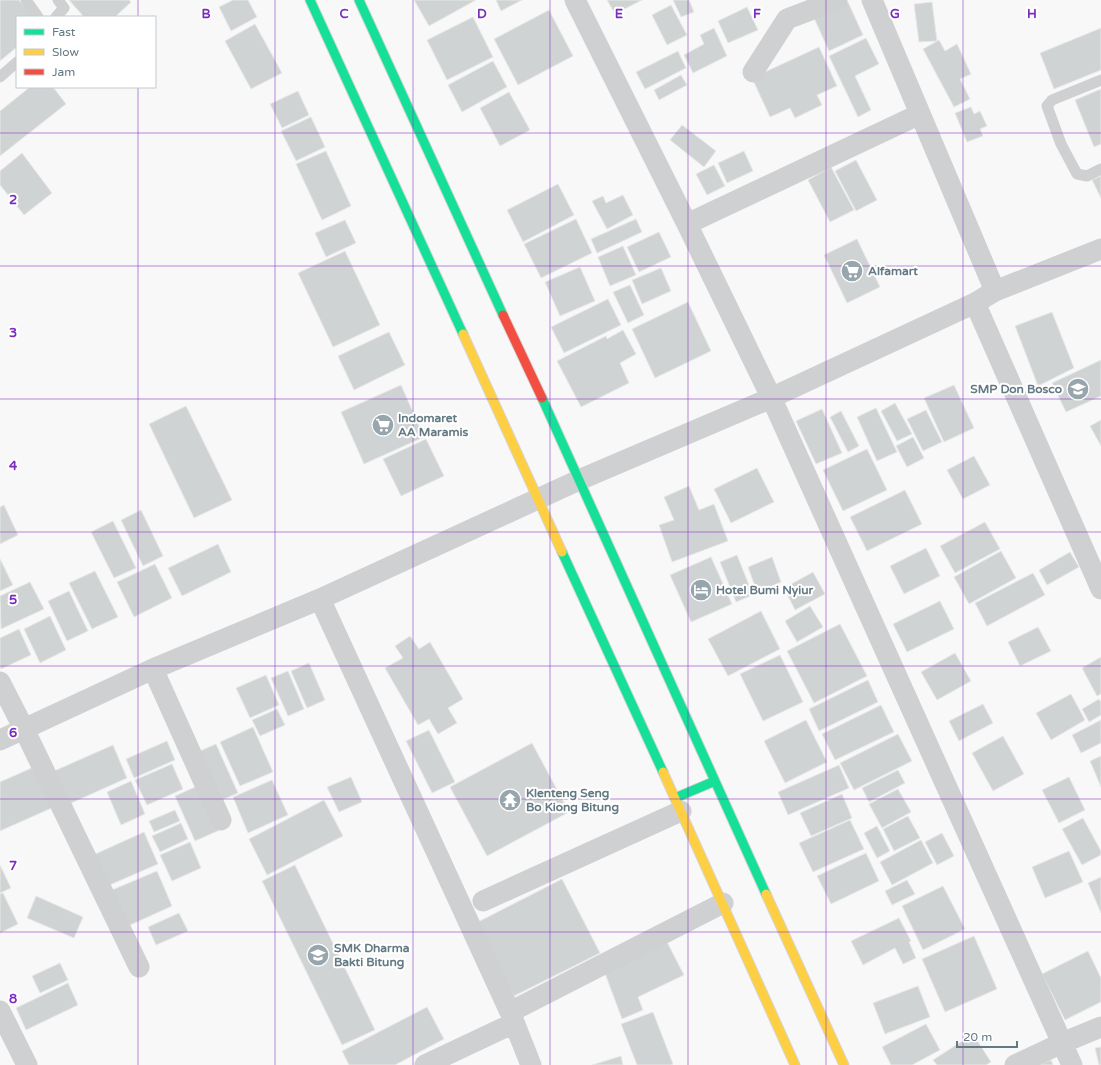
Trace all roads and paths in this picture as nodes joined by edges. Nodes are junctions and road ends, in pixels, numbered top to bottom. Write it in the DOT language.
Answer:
graph roads {
  1 [pos="26,0"];
  2 [pos="58,0"];
  3 [pos="310,0"];
  4 [pos="359,0"];
  5 [pos="575,0"];
  6 [pos="837,0"];
  7 [pos="872,0"];
  8 [pos="37,16"];
  9 [pos="57,16"];
  10 [pos="16,63"];
  11 [pos="753,72"];
  12 [pos="0,78"];
  13 [pos="1101,80"];
  14 [pos="920,114"];
  15 [pos="1101,169"];
  16 [pos="687,224"];
  17 [pos="1101,249"];
  18 [pos="995,291"];
  19 [pos="975,303"];
  20 [pos="771,397"];
  21 [pos="579,480"];
  22 [pos="539,499"];
  23 [pos="1101,589"];
  24 [pos="320,599"];
  25 [pos="153,669"];
  26 [pos="0,682"];
  27 [pos="24,729"];
  28 [pos="0,740"];
  29 [pos="716,781"];
  30 [pos="678,804"];
  31 [pos="221,820"];
  32 [pos="483,901"];
  33 [pos="723,903"];
  34 [pos="139,967"];
  35 [pos="0,1011"];
  36 [pos="512,1017"];
  37 [pos="1101,1027"];
  38 [pos="1062,1042"];
  39 [pos="27,1065"];
  40 [pos="425,1065"];
  41 [pos="531,1065"];
  42 [pos="795,1065"];
  43 [pos="844,1065"];
  44 [pos="1015,1065"];
  45 [pos="1072,1065"];
  1 -- 8 [label="lane"];
  2 -- 9 [label="lane"];
  3 -- 22 [label="street"];
  4 -- 21 [label="street"];
  5 -- 16 [label="street"];
  6 -- 11 [label="street"];
  7 -- 14 [label="street"];
  10 -- 12 [label="lane"];
  13 -- 15 [label="lane"];
  14 -- 16 [label="street"];
  14 -- 18 [label="street"];
  16 -- 20 [label="street"];
  17 -- 18 [label="street"];
  18 -- 19 [label="street"];
  19 -- 20 [label="street"];
  19 -- 23 [label="street"];
  20 -- 21 [label="street"];
  20 -- 38 [label="street"];
  21 -- 22 [label="street"];
  21 -- 29 [label="street"];
  22 -- 24 [label="street"];
  22 -- 30 [label="street"];
  24 -- 25 [label="street"];
  24 -- 36 [label="street"];
  25 -- 27 [label="street"];
  25 -- 31 [label="street"];
  26 -- 27 [label="street"];
  27 -- 28 [label="street"];
  27 -- 34 [label="street"];
  29 -- 30 [label="street"];
  29 -- 43 [label="street"];
  30 -- 32 [label="street"];
  30 -- 33 [label="street"];
  33 -- 36 [label="street"];
  33 -- 42 [label="street"];
  35 -- 39 [label="street"];
  36 -- 40 [label="street"];
  36 -- 41 [label="street"];
  37 -- 38 [label="street"];
  38 -- 44 [label="street"];
  38 -- 45 [label="street"];
}
